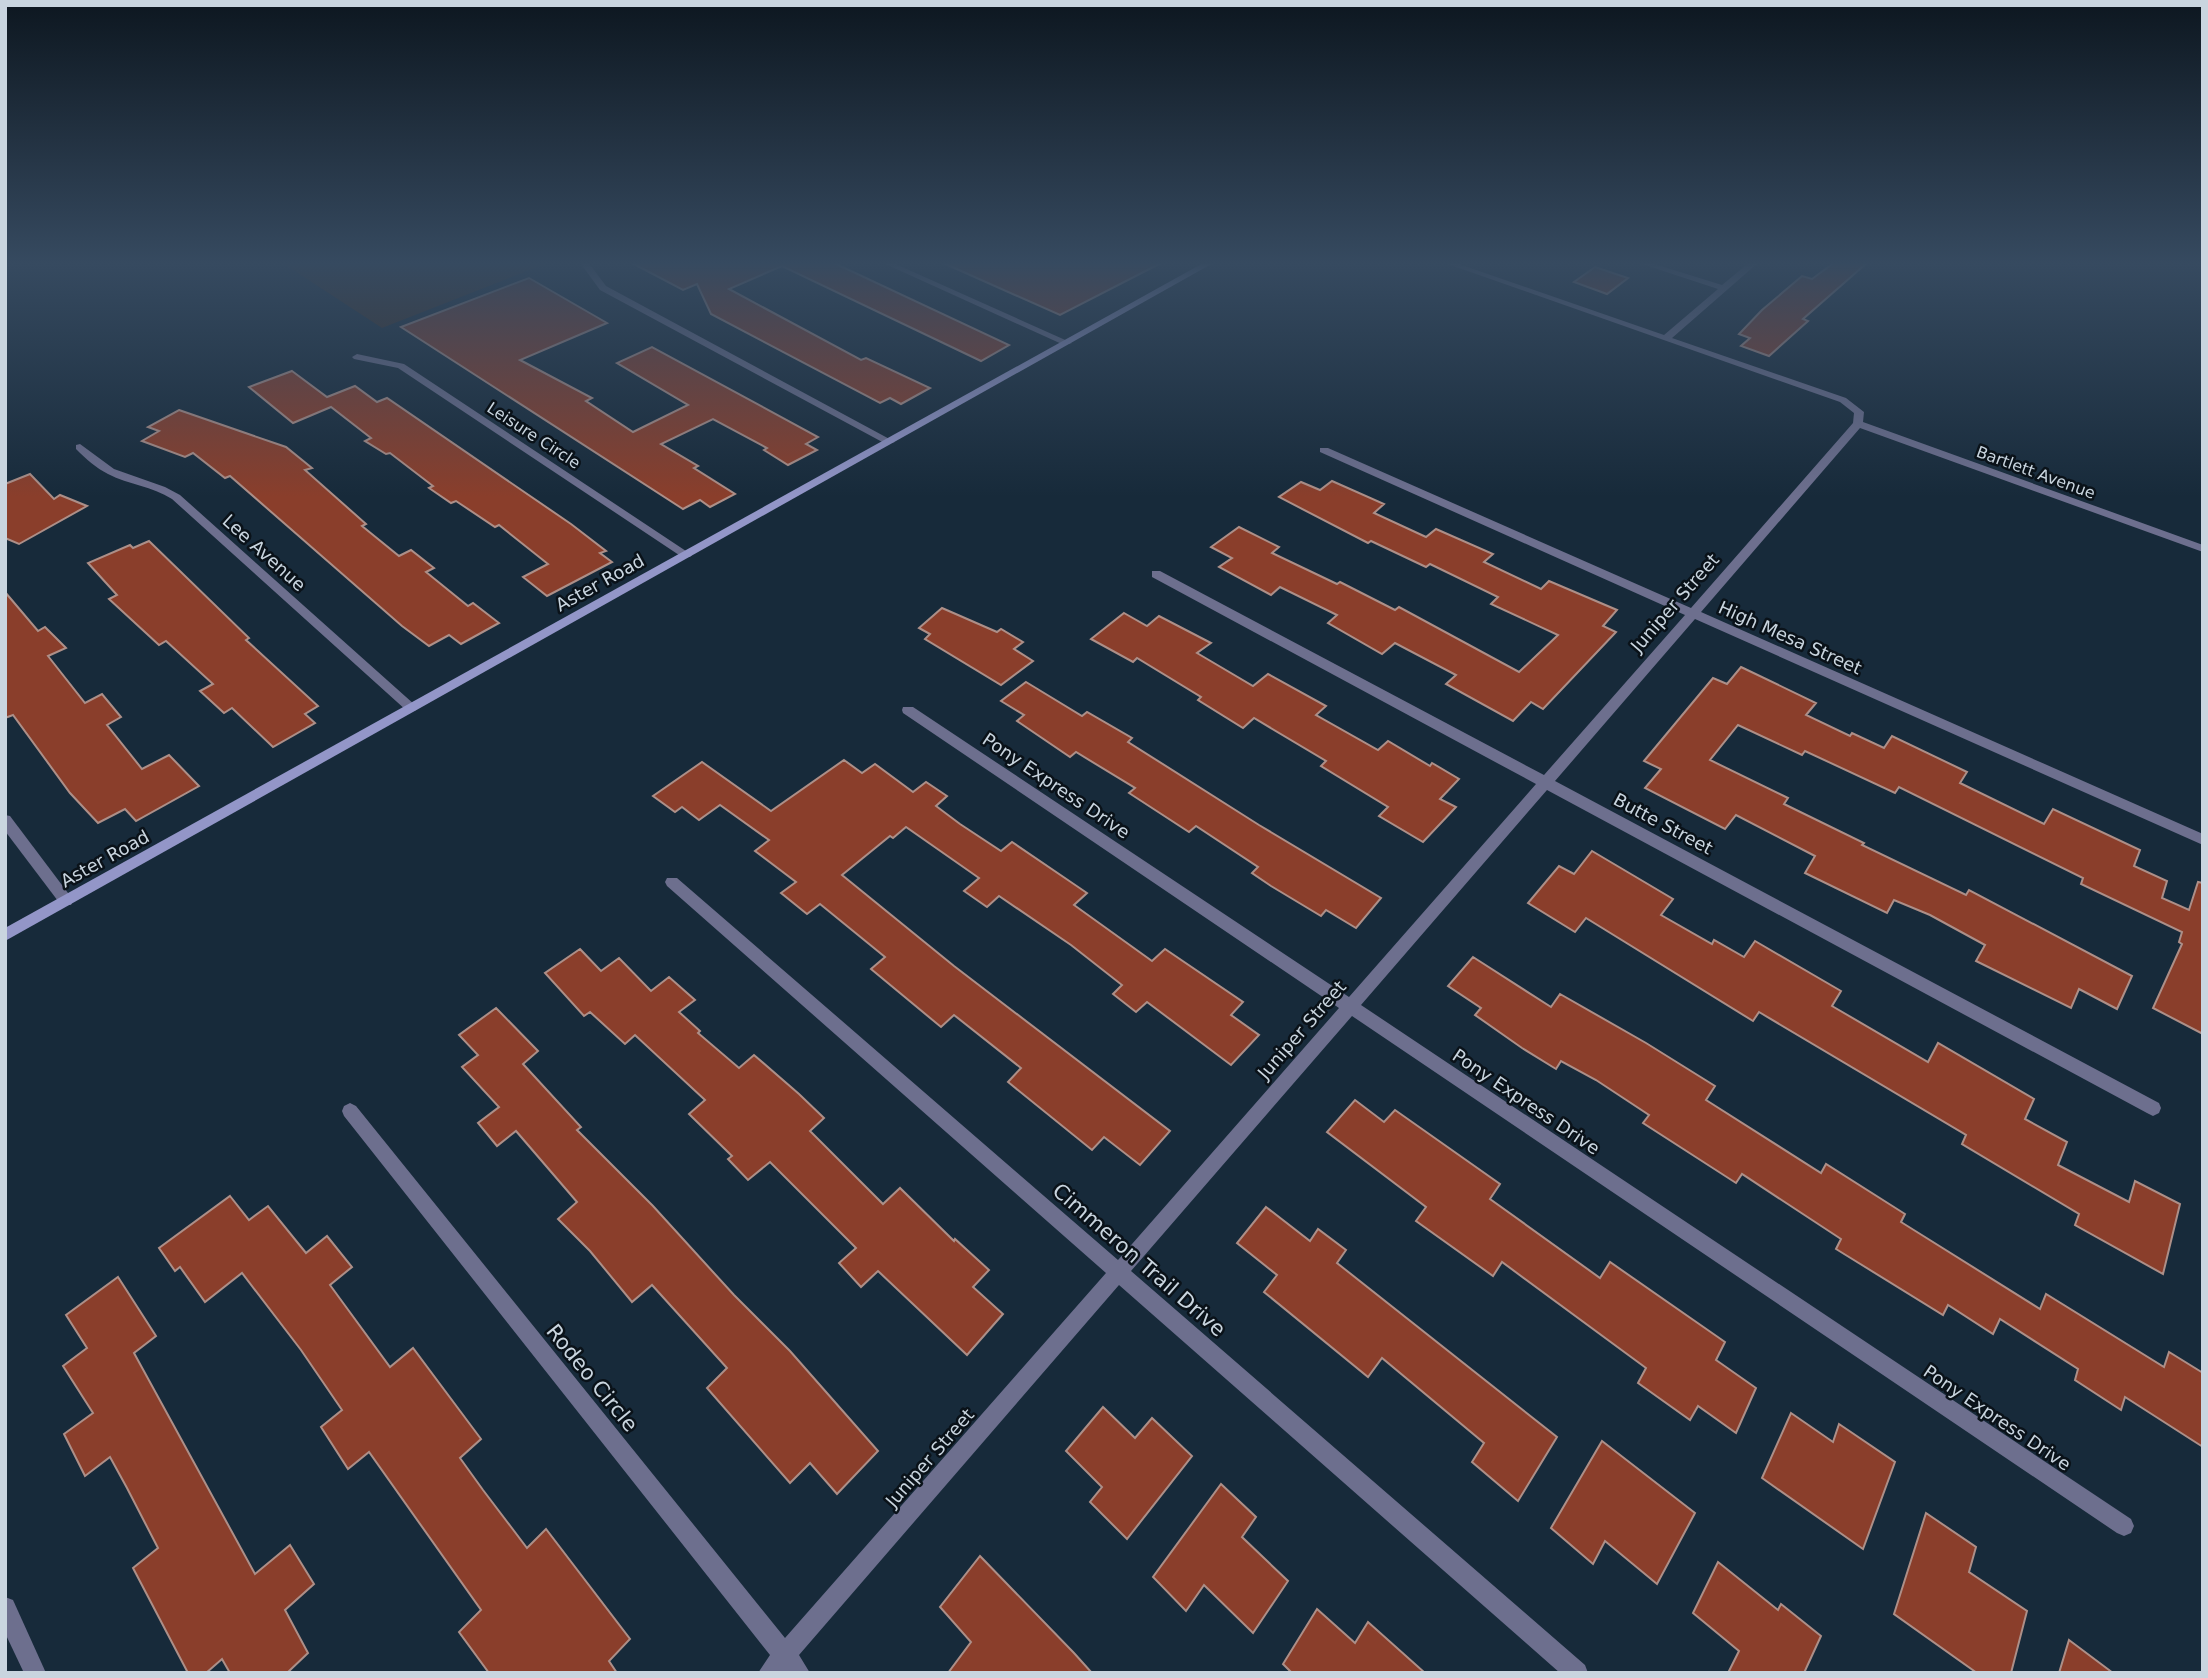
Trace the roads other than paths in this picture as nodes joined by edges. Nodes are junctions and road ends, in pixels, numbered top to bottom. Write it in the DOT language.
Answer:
graph roads {
  1 [pos="700,340"];
  2 [pos="1061,340"];
  3 [pos="1072,340"];
  4 [pos="1674,340"];
  5 [pos="1067,343"];
  6 [pos="357,357"];
  7 [pos="1859,418"];
  8 [pos="890,442"];
  9 [pos="80,447"];
  10 [pos="1324,450"];
  11 [pos="2203,549"];
  12 [pos="686,555"];
  13 [pos="1156,574"];
  14 [pos="1692,613"];
  15 [pos="411,708"];
  16 [pos="908,710"];
  17 [pos="1544,782"];
  18 [pos="5,820"];
  19 [pos="2203,840"];
  20 [pos="672,882"];
  21 [pos="66,901"];
  22 [pos="5,935"];
  23 [pos="1349,1006"];
  24 [pos="2152,1108"];
  25 [pos="350,1111"];
  26 [pos="1117,1272"];
  27 [pos="2124,1526"];
  28 [pos="5,1608"];
  29 [pos="785,1655"];
  30 [pos="36,1673"];
  31 [pos="769,1673"];
  32 [pos="799,1673"];
  33 [pos="1577,1673"];
  1 -- 8 [label="street"];
  2 -- 5 [label="street"];
  3 -- 5 [label="main road, Aster Road"];
  4 -- 7 [label="street, Bartlett Avenue"];
  5 -- 8 [label="main road, Aster Road"];
  6 -- 12 [label="street, Leisure Circle"];
  7 -- 11 [label="street, Bartlett Avenue"];
  7 -- 14 [label="street, Juniper Street"];
  8 -- 12 [label="main road, Aster Road"];
  9 -- 15 [label="street, Lee Avenue"];
  10 -- 14 [label="street, High Mesa Street"];
  12 -- 15 [label="main road, Aster Road"];
  13 -- 17 [label="street, Butte Street"];
  14 -- 17 [label="street, Juniper Street"];
  14 -- 19 [label="street, High Mesa Street"];
  15 -- 21 [label="main road, Aster Road"];
  16 -- 23 [label="street, Pony Express Drive"];
  17 -- 23 [label="street, Juniper Street"];
  17 -- 24 [label="street, Butte Street"];
  18 -- 21 [label="street"];
  20 -- 26 [label="street, Cimmeron Trail Drive"];
  21 -- 22 [label="main road, Aster Road"];
  23 -- 26 [label="street, Juniper Street"];
  23 -- 27 [label="street, Pony Express Drive"];
  25 -- 29 [label="street, Rodeo Circle"];
  26 -- 29 [label="street, Juniper Street"];
  26 -- 33 [label="street, Cimmeron Trail Drive"];
  28 -- 30 [label="street"];
  29 -- 31 [label="street, Juniper Street"];
  29 -- 32 [label="street, Rodeo Circle"];
}
